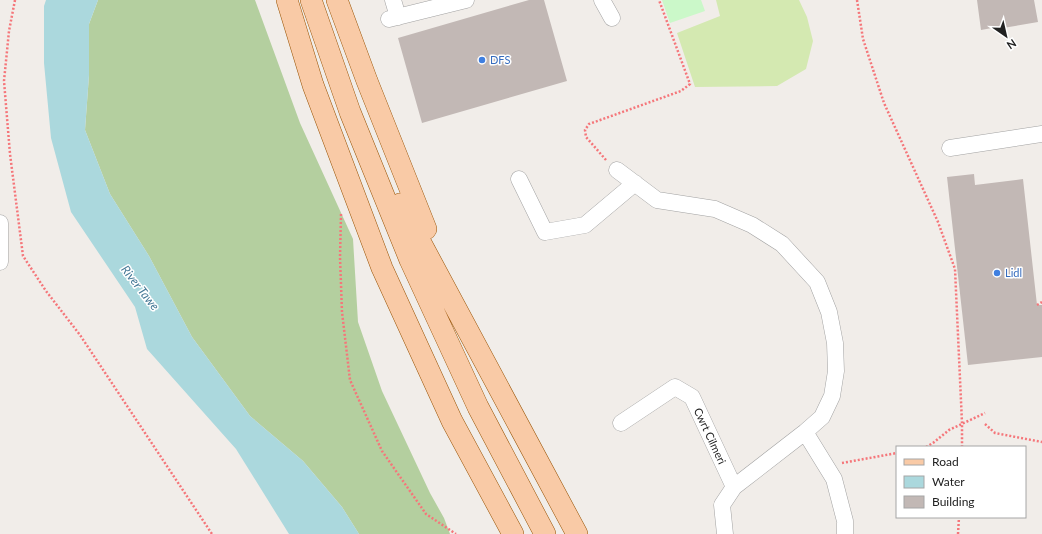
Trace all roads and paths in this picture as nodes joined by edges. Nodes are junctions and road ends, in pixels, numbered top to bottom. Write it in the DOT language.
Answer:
graph roads {
  1 [pos="15,0"];
  2 [pos="281,0"];
  3 [pos="311,0"];
  4 [pos="393,0"];
  5 [pos="466,0"];
  6 [pos="602,0"];
  7 [pos="660,0"];
  8 [pos="857,0"];
  9 [pos="341,4"];
  10 [pos="289,9"];
  11 [pos="612,18"];
  12 [pos="350,112"];
  13 [pos="1042,134"];
  14 [pos="950,148"];
  15 [pos="617,170"];
  16 [pos="519,179"];
  17 [pos="635,184"];
  18 [pos="341,212"];
  19 [pos="0,223"];
  20 [pos="0,262"];
  21 [pos="1042,302"];
  22 [pos="1037,305"];
  23 [pos="463,322"];
  24 [pos="985,413"];
  25 [pos="452,421"];
  26 [pos="621,423"];
  27 [pos="962,423"];
  28 [pos="985,424"];
  29 [pos="805,432"];
  30 [pos="1042,442"];
  31 [pos="928,446"];
  32 [pos="962,446"];
  33 [pos="896,454"];
  34 [pos="826,466"];
  35 [pos="734,487"];
  36 [pos="959,518"];
  37 [pos="212,534"];
  38 [pos="456,534"];
  39 [pos="502,534"];
  40 [pos="513,534"];
  41 [pos="545,534"];
  42 [pos="577,534"];
  43 [pos="725,534"];
  44 [pos="844,534"];
  45 [pos="958,534"];
  1 -- 37 [label="path"];
  2 -- 10 [label="main road"];
  3 -- 12 [label="main road"];
  4 -- 5 [label="street"];
  6 -- 11 [label="street"];
  7 -- 15 [label="path"];
  8 -- 27 [label="path"];
  9 -- 23 [label="main road"];
  10 -- 25 [label="main road"];
  12 -- 23 [label="main road"];
  12 -- 41 [label="main road"];
  13 -- 14 [label="street"];
  15 -- 17 [label="street"];
  16 -- 17 [label="street"];
  17 -- 29 [label="street"];
  18 -- 38 [label="path"];
  19 -- 20 [label="street"];
  21 -- 22 [label="path"];
  23 -- 42 [label="main road"];
  24 -- 27 [label="path"];
  25 -- 39 [label="main road"];
  25 -- 40 [label="main road"];
  26 -- 35 [label="street, Cwrt Cilmeri"];
  27 -- 31 [label="path"];
  27 -- 32 [label="path"];
  28 -- 30 [label="path"];
  29 -- 34 [label="street"];
  29 -- 35 [label="street"];
  33 -- 34 [label="path"];
  34 -- 44 [label="street"];
  35 -- 43 [label="street"];
  36 -- 45 [label="path"];
}
